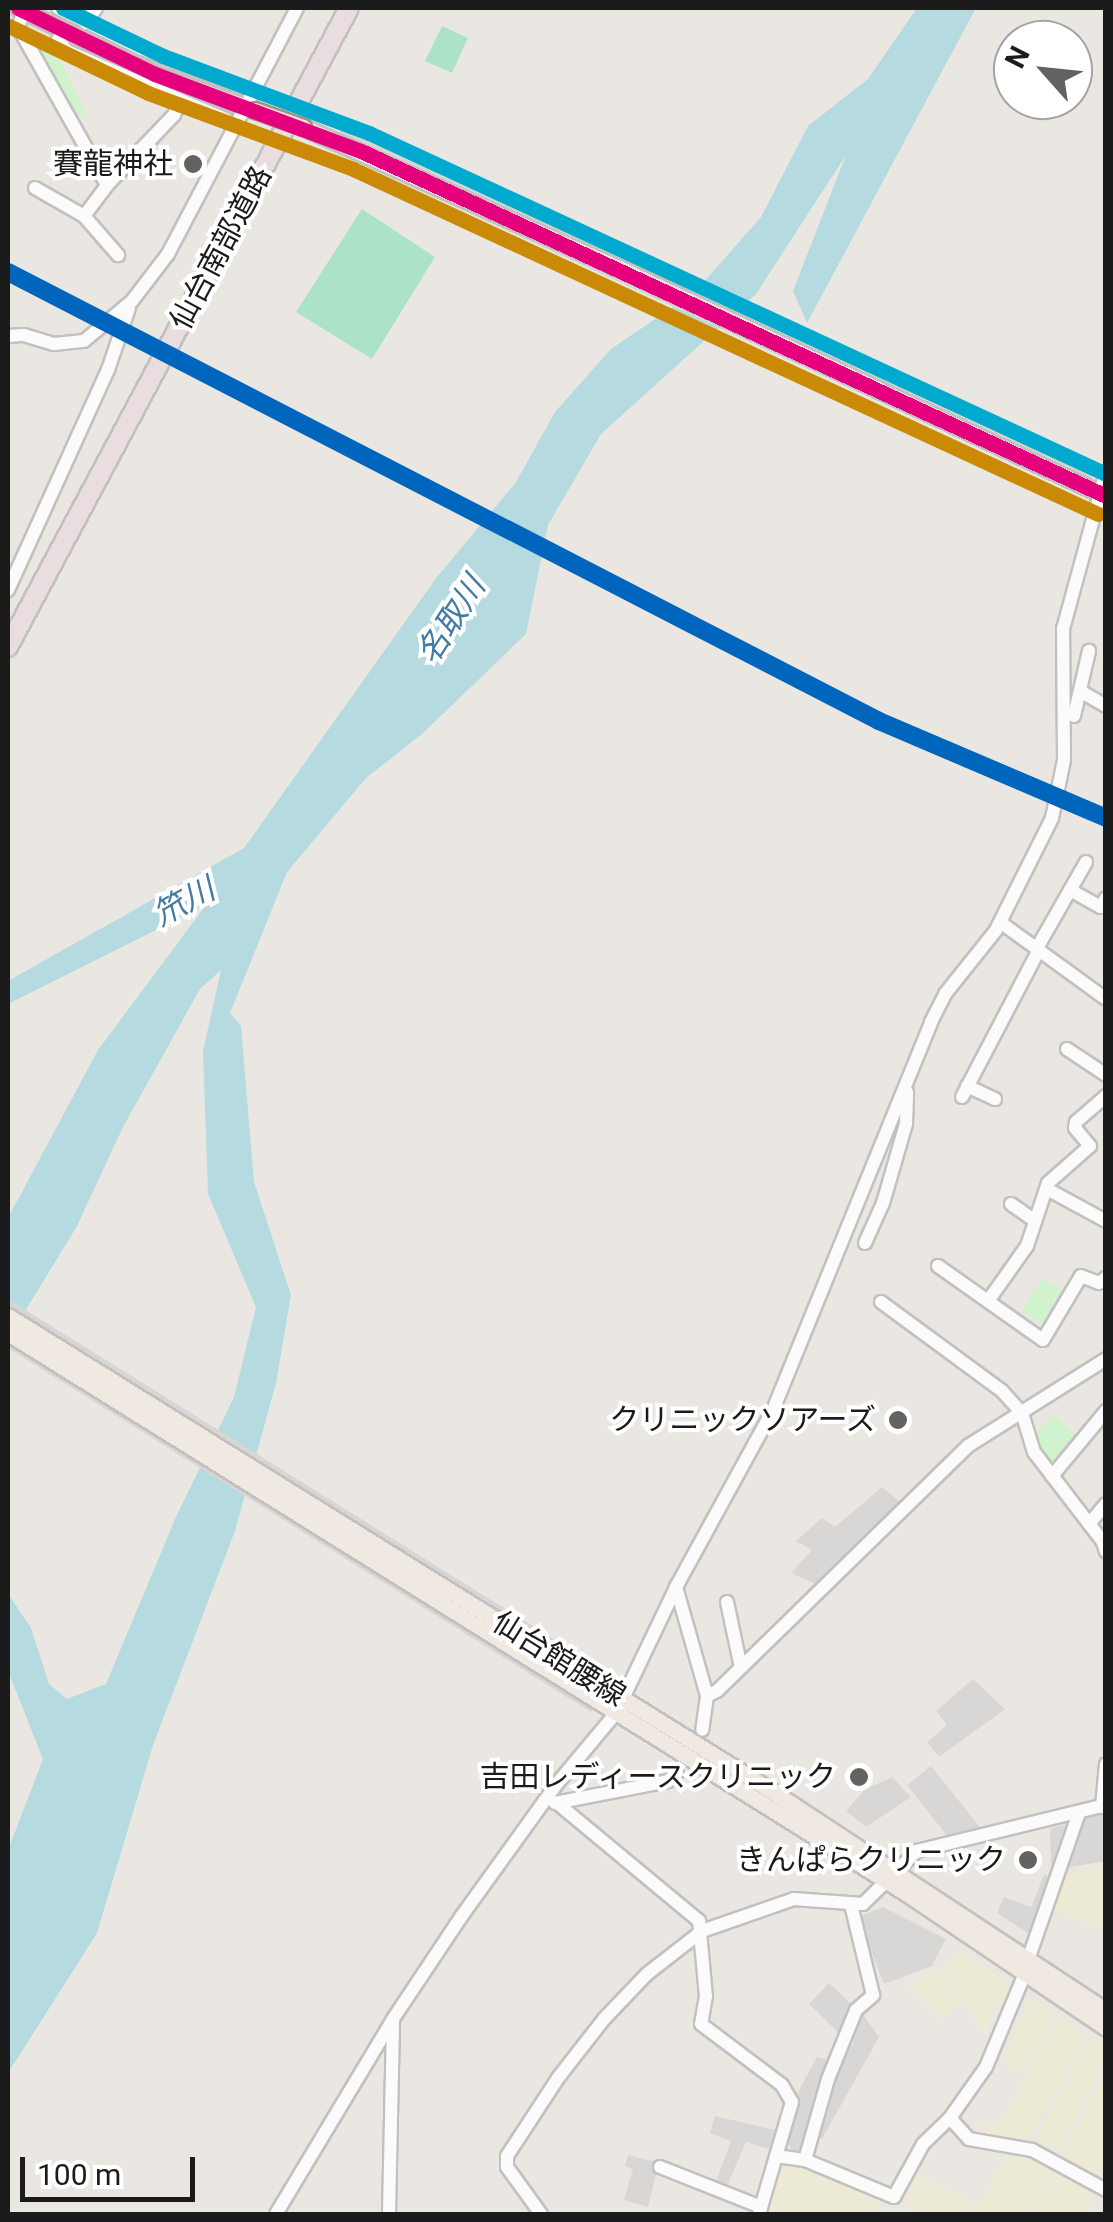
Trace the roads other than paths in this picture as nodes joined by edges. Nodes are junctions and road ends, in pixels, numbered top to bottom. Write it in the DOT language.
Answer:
graph roads {
  1 [pos="23,8"];
  2 [pos="58,8"];
  3 [pos="96,8"];
  4 [pos="297,8"];
  5 [pos="349,8"];
  6 [pos="86,23"];
  7 [pos="63,30"];
  8 [pos="242,87"];
  9 [pos="180,102"];
  10 [pos="251,109"];
  11 [pos="226,119"];
  12 [pos="107,185"];
  13 [pos="35,188"];
  14 [pos="84,216"];
  15 [pos="118,254"];
  16 [pos="132,301"];
  17 [pos="8,336"];
  18 [pos="1106,472"];
  19 [pos="1097,492"];
  20 [pos="8,590"];
  21 [pos="8,648"];
  22 [pos="1089,651"];
  23 [pos="1080,691"];
  24 [pos="1106,706"];
  25 [pos="1074,716"];
  26 [pos="1086,862"];
  27 [pos="1070,890"];
  28 [pos="1106,898"];
  29 [pos="1000,922"];
  30 [pos="1038,949"];
  31 [pos="1106,999"];
  32 [pos="1067,1048"];
  33 [pos="1106,1075"];
  34 [pos="908,1080"];
  35 [pos="1106,1096"];
  36 [pos="995,1099"];
  37 [pos="1047,1189"];
  38 [pos="1011,1204"];
  39 [pos="1035,1221"];
  40 [pos="1106,1221"];
  41 [pos="865,1243"];
  42 [pos="938,1266"];
  43 [pos="1106,1278"];
  44 [pos="988,1301"];
  45 [pos="881,1302"];
  46 [pos="8,1316"];
  47 [pos="8,1334"];
  48 [pos="1106,1359"];
  49 [pos="1106,1411"];
  50 [pos="1022,1413"];
  51 [pos="1052,1476"];
  52 [pos="1106,1504"];
  53 [pos="1089,1524"];
  54 [pos="1105,1551"];
  55 [pos="676,1587"];
  56 [pos="727,1602"];
  57 [pos="741,1668"];
  58 [pos="601,1695"];
  59 [pos="707,1696"];
  60 [pos="620,1706"];
  61 [pos="702,1730"];
  62 [pos="1106,1764"];
  63 [pos="677,1774"];
  64 [pos="557,1803"];
  65 [pos="1104,1806"];
  66 [pos="538,1808"];
  67 [pos="1079,1813"];
  68 [pos="890,1876"];
  69 [pos="851,1906"];
  70 [pos="702,1930"];
  71 [pos="1028,1964"];
  72 [pos="1106,2011"];
  73 [pos="393,2019"];
  74 [pos="1106,2028"];
  75 [pos="950,2118"];
  76 [pos="776,2156"];
  77 [pos="805,2160"];
  78 [pos="660,2168"];
  79 [pos="1106,2190"];
  80 [pos="760,2211"];
  81 [pos="276,2214"];
  82 [pos="389,2214"];
  83 [pos="541,2214"];
  1 -- 7 [label="main road"];
  1 -- 12 [label="street"];
  2 -- 6 [label="street"];
  3 -- 6 [label="street"];
  4 -- 10 [label="street"];
  5 -- 21 [label="highway, 仙台南部道路"];
  6 -- 8 [label="street"];
  7 -- 9 [label="street"];
  7 -- 10 [label="main road"];
  9 -- 11 [label="street"];
  9 -- 12 [label="street"];
  10 -- 16 [label="street"];
  10 -- 19 [label="main road, bridge"];
  12 -- 14 [label="street"];
  13 -- 14 [label="street"];
  14 -- 15 [label="street"];
  16 -- 17 [label="street"];
  16 -- 20 [label="street"];
  18 -- 19 [label="street"];
  19 -- 29 [label="street"];
  22 -- 23 [label="street"];
  23 -- 24 [label="street"];
  23 -- 25 [label="street"];
  26 -- 27 [label="street"];
  27 -- 28 [label="street"];
  27 -- 30 [label="street"];
  29 -- 30 [label="street"];
  29 -- 34 [label="street"];
  30 -- 31 [label="street"];
  30 -- 36 [label="street"];
  32 -- 33 [label="street"];
  34 -- 41 [label="street"];
  34 -- 55 [label="street"];
  35 -- 37 [label="street"];
  37 -- 39 [label="street"];
  37 -- 40 [label="street"];
  38 -- 39 [label="street"];
  39 -- 44 [label="street"];
  42 -- 44 [label="street"];
  43 -- 44 [label="street"];
  45 -- 50 [label="street"];
  46 -- 58 [label="main road, 仙台館腰線"];
  47 -- 58 [label="main road, 仙台館腰線"];
  48 -- 50 [label="street"];
  49 -- 51 [label="street"];
  50 -- 51 [label="street"];
  50 -- 57 [label="street"];
  51 -- 53 [label="street"];
  52 -- 53 [label="street"];
  53 -- 54 [label="street"];
  55 -- 59 [label="street"];
  55 -- 60 [label="street"];
  56 -- 57 [label="street"];
  57 -- 59 [label="street"];
  58 -- 60 [label="main road, 仙台館腰線"];
  59 -- 61 [label="street"];
  60 -- 66 [label="street"];
  60 -- 68 [label="main road, 仙台館腰線"];
  62 -- 65 [label="street"];
  63 -- 64 [label="street"];
  64 -- 66 [label="street"];
  64 -- 70 [label="street"];
  65 -- 67 [label="street"];
  66 -- 73 [label="street"];
  67 -- 68 [label="street"];
  67 -- 71 [label="street"];
  68 -- 69 [label="street"];
  68 -- 71 [label="main road, 仙台館腰線"];
  69 -- 70 [label="street"];
  69 -- 77 [label="street"];
  70 -- 76 [label="street"];
  70 -- 83 [label="street"];
  71 -- 72 [label="main road, 仙台館腰線"];
  71 -- 74 [label="main road, 仙台館腰線"];
  71 -- 75 [label="street"];
  73 -- 81 [label="street"];
  73 -- 82 [label="street"];
  75 -- 77 [label="street"];
  75 -- 79 [label="street"];
  76 -- 77 [label="street"];
  76 -- 80 [label="street"];
  78 -- 80 [label="street"];
}
